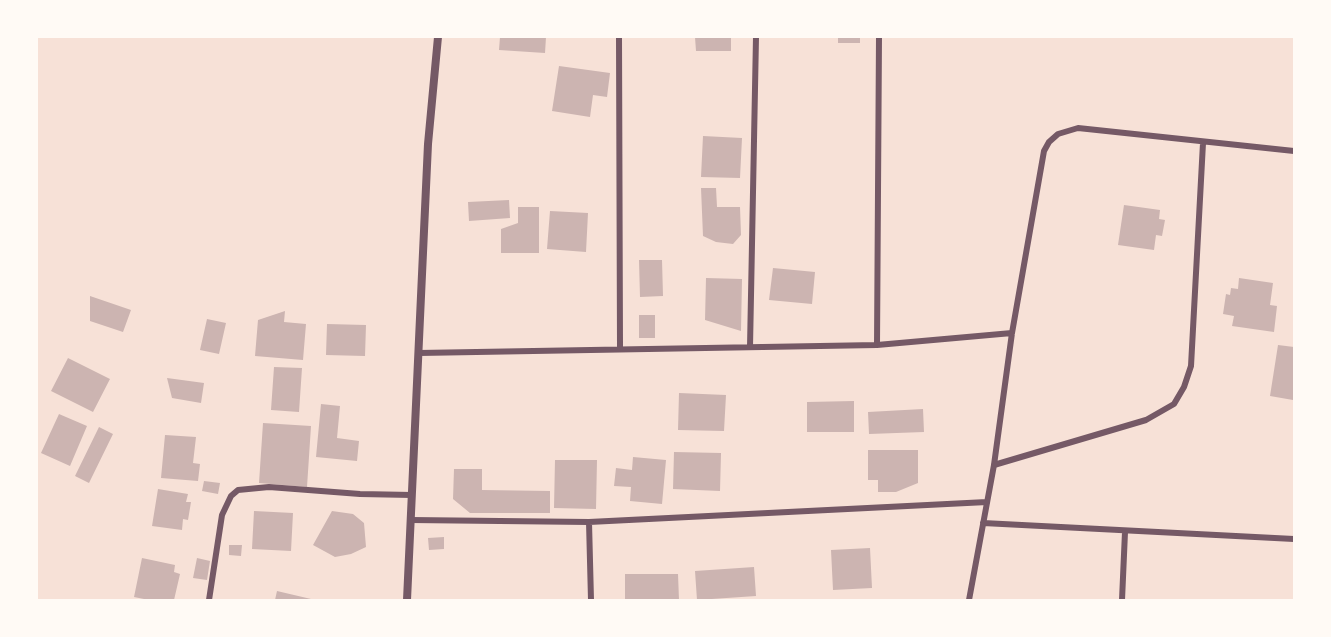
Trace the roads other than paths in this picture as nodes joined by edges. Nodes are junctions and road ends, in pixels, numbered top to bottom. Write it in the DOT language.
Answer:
graph roads {
  1 [pos="438,37"];
  2 [pos="619,37"];
  3 [pos="756,37"];
  4 [pos="879,37"];
  5 [pos="1203,143"];
  6 [pos="1294,151"];
  7 [pos="1012,333"];
  8 [pos="877,345"];
  9 [pos="750,347"];
  10 [pos="620,349"];
  11 [pos="419,353"];
  12 [pos="994,464"];
  13 [pos="412,495"];
  14 [pos="987,502"];
  15 [pos="411,520"];
  16 [pos="589,522"];
  17 [pos="983,523"];
  18 [pos="1125,532"];
  19 [pos="1294,539"];
  20 [pos="209,600"];
  21 [pos="407,600"];
  22 [pos="591,600"];
  23 [pos="969,600"];
  24 [pos="1122,600"];
  1 -- 11 [label="street"];
  2 -- 10 [label="street"];
  3 -- 9 [label="street"];
  4 -- 8 [label="street"];
  5 -- 6 [label="street"];
  5 -- 7 [label="street"];
  5 -- 12 [label="street"];
  7 -- 8 [label="street"];
  7 -- 12 [label="street"];
  8 -- 9 [label="street"];
  9 -- 10 [label="street"];
  10 -- 11 [label="street"];
  11 -- 13 [label="street"];
  12 -- 14 [label="street"];
  13 -- 15 [label="street"];
  13 -- 20 [label="street"];
  14 -- 16 [label="street"];
  14 -- 17 [label="street"];
  15 -- 16 [label="street"];
  15 -- 21 [label="street"];
  16 -- 22 [label="street"];
  17 -- 18 [label="street"];
  17 -- 23 [label="street"];
  18 -- 19 [label="street"];
  18 -- 24 [label="street"];
}
